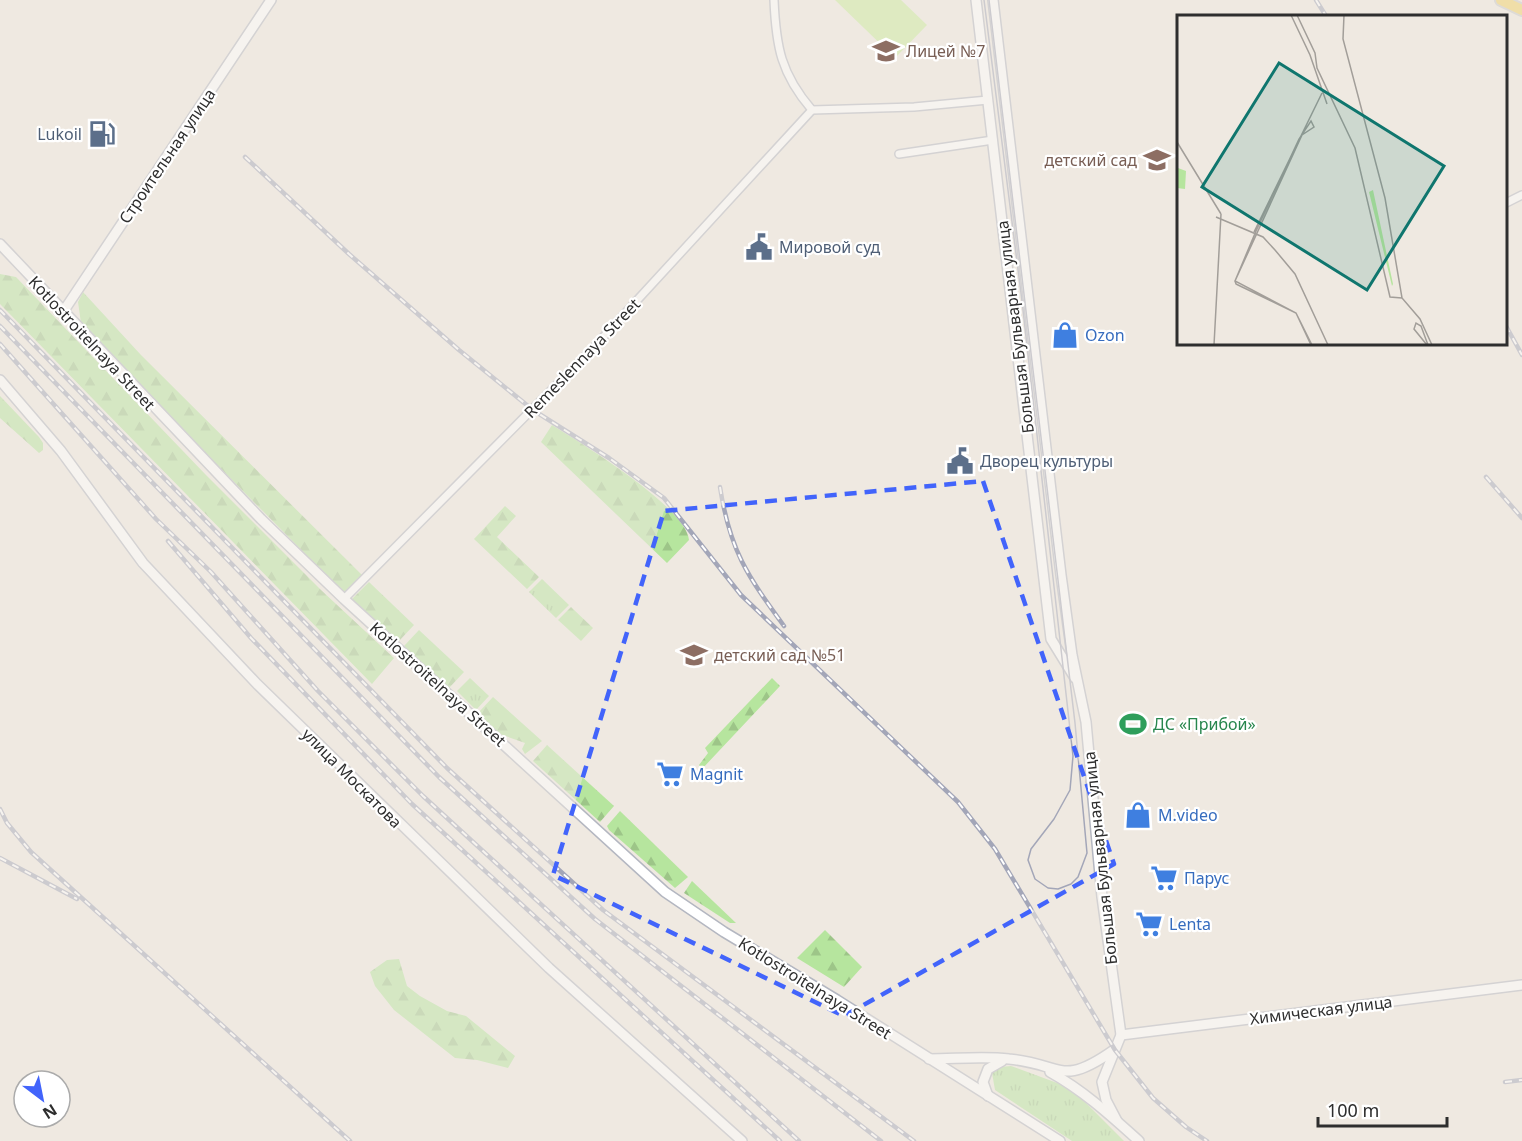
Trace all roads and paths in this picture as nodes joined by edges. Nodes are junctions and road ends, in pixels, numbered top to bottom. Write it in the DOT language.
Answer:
graph roads {
  1 [pos="271,0"];
  2 [pos="774,0"];
  3 [pos="976,0"];
  4 [pos="993,0"];
  5 [pos="1502,0"];
  6 [pos="1522,10"];
  7 [pos="988,100"];
  8 [pos="812,110"];
  9 [pos="993,140"];
  10 [pos="899,154"];
  11 [pos="1522,195"];
  12 [pos="1507,202"];
  13 [pos="0,244"];
  14 [pos="63,312"];
  15 [pos="0,380"];
  16 [pos="344,599"];
  17 [pos="1078,682"];
  18 [pos="1522,985"];
  19 [pos="1121,1035"];
  20 [pos="1115,1050"];
  21 [pos="929,1059"];
  22 [pos="1010,1059"];
  23 [pos="1037,1066"];
  24 [pos="988,1096"];
  25 [pos="1118,1121"];
  26 [pos="1132,1138"];
  27 [pos="742,1141"];
  28 [pos="1060,1141"];
  29 [pos="1139,1141"];
  1 -- 14 [label="main road, Строительная улица"];
  2 -- 8 [label="street"];
  3 -- 7 [label="main road, Большая Бульварная улица"];
  4 -- 17 [label="main road, Большая Бульварная улица"];
  5 -- 6 [label="main road"];
  7 -- 8 [label="street"];
  7 -- 9 [label="main road, Большая Бульварная улица"];
  8 -- 16 [label="street, Remeslennaya Street"];
  9 -- 10 [label="street"];
  9 -- 17 [label="main road, Большая Бульварная улица"];
  11 -- 12 [label="street"];
  13 -- 14 [label="main road, Kotlostroitelnaya Street"];
  14 -- 16 [label="main road, Kotlostroitelnaya Street"];
  15 -- 27 [label="main road, улица Москатова"];
  16 -- 21 [label="main road, Kotlostroitelnaya Street"];
  17 -- 19 [label="main road, Большая Бульварная улица"];
  18 -- 19 [label="main road, Химическая улица"];
  19 -- 20 [label="main road"];
  20 -- 23 [label="main road"];
  20 -- 25 [label="main road"];
  21 -- 22 [label="main road"];
  21 -- 24 [label="main road, Kotlostroitelnaya Street"];
  22 -- 23 [label="main road"];
  22 -- 24 [label="main road"];
  23 -- 25 [label="main road"];
  24 -- 28 [label="main road, Kotlostroitelnaya Street"];
  25 -- 26 [label="main road"];
  26 -- 29 [label="main road"];
}
